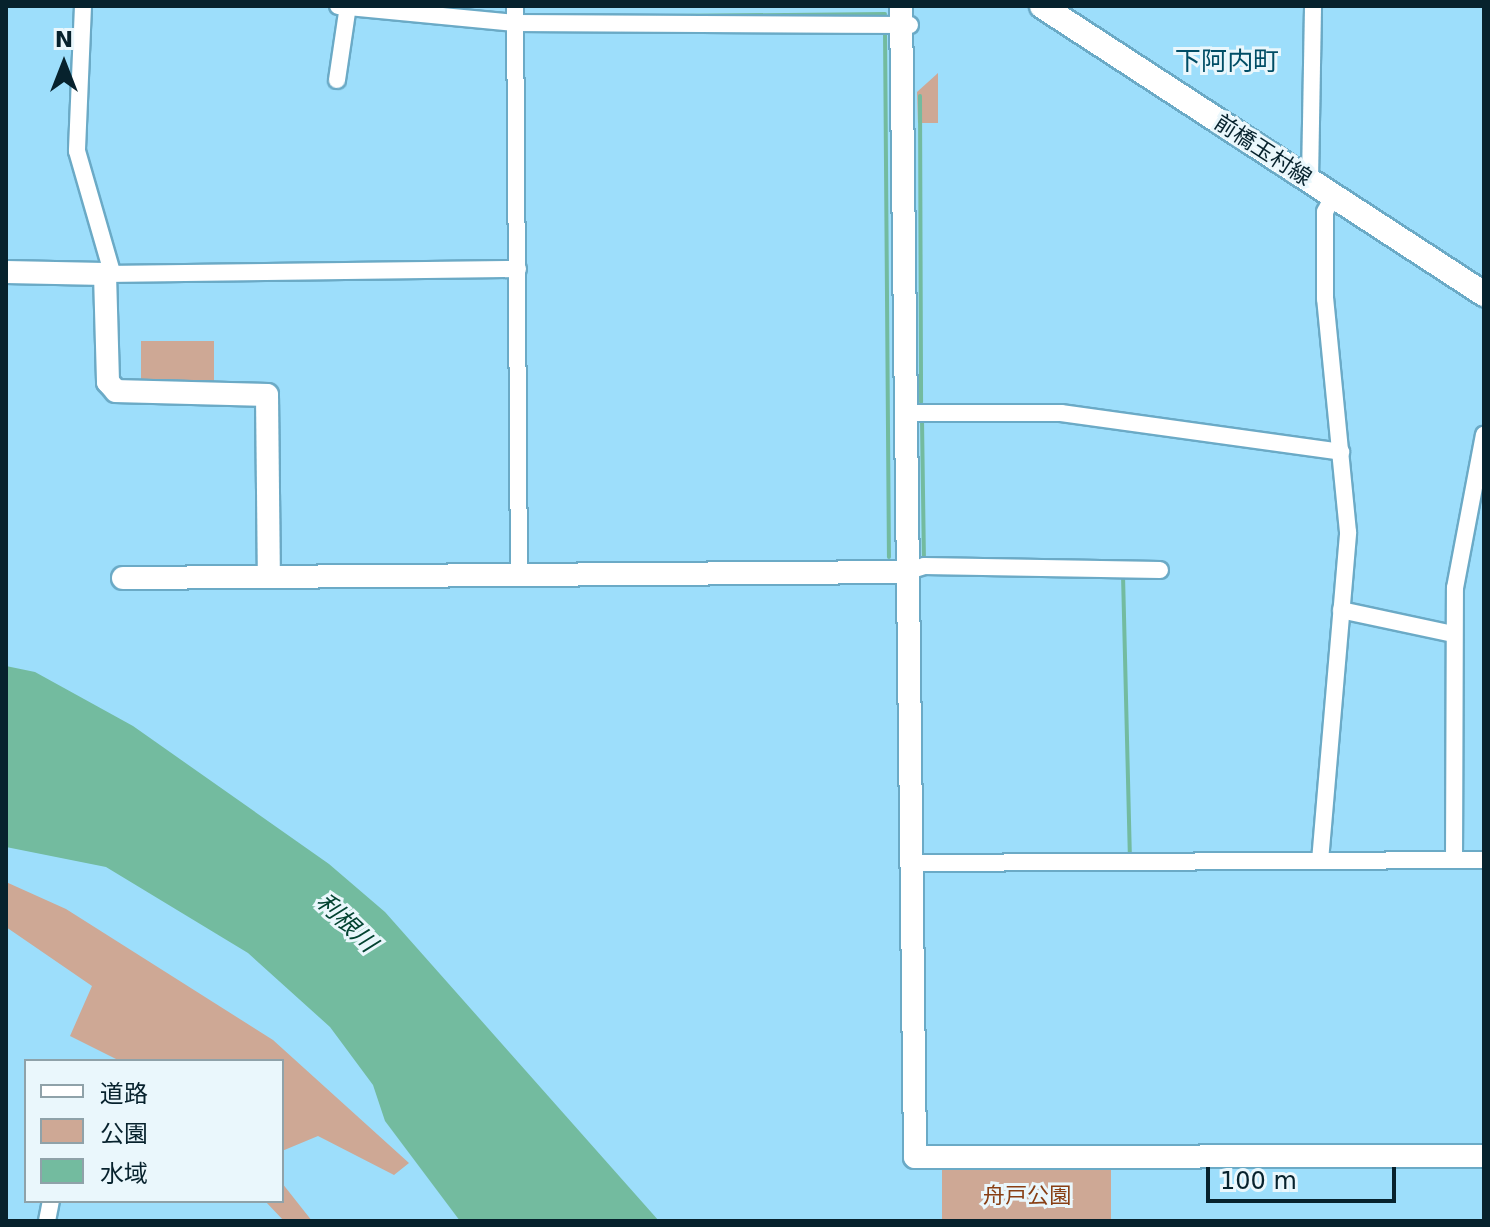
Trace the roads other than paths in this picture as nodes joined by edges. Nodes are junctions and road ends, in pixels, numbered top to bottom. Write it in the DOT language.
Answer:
graph roads {
  1 [pos="83,6"];
  2 [pos="1042,6"];
  3 [pos="1313,6"];
  4 [pos="342,9"];
  5 [pos="515,14"];
  6 [pos="907,14"];
  7 [pos="337,80"];
  8 [pos="1310,180"];
  9 [pos="1333,196"];
  10 [pos="518,269"];
  11 [pos="6,272"];
  12 [pos="109,273"];
  13 [pos="1484,294"];
  14 [pos="906,413"];
  15 [pos="1484,435"];
  16 [pos="1341,452"];
  17 [pos="1160,570"];
  18 [pos="906,572"];
  19 [pos="519,574"];
  20 [pos="269,577"];
  21 [pos="123,578"];
  22 [pos="1341,610"];
  23 [pos="1453,634"];
  24 [pos="1454,860"];
  25 [pos="1484,860"];
  26 [pos="1320,861"];
  27 [pos="910,863"];
  28 [pos="1484,1156"];
  1 -- 12 [label="street"];
  2 -- 8 [label="main road, 前橋玉村線"];
  3 -- 8 [label="street"];
  4 -- 5 [label="street"];
  4 -- 7 [label="street"];
  5 -- 6 [label="street"];
  5 -- 10 [label="street"];
  6 -- 14 [label="street"];
  8 -- 9 [label="main road, 前橋玉村線"];
  9 -- 13 [label="main road, 前橋玉村線"];
  9 -- 16 [label="street"];
  10 -- 12 [label="street"];
  10 -- 19 [label="street"];
  11 -- 12 [label="street"];
  12 -- 20 [label="street"];
  14 -- 16 [label="street"];
  14 -- 18 [label="street"];
  15 -- 23 [label="street"];
  16 -- 22 [label="street"];
  17 -- 18 [label="street"];
  18 -- 19 [label="street"];
  18 -- 27 [label="street"];
  19 -- 20 [label="street"];
  20 -- 21 [label="street"];
  22 -- 23 [label="street"];
  22 -- 26 [label="street"];
  23 -- 24 [label="street"];
  24 -- 25 [label="street"];
  24 -- 26 [label="street"];
  26 -- 27 [label="street"];
  27 -- 28 [label="street"];
}
